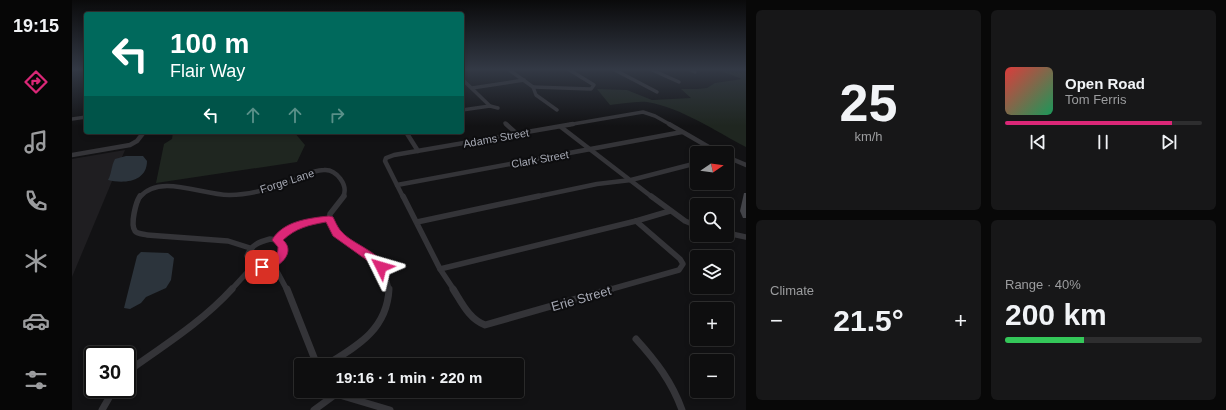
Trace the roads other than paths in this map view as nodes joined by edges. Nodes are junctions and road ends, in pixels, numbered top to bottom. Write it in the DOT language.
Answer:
graph roads {
  1 [pos="472,88"];
  2 [pos="533,88"];
  3 [pos="550,88"];
  4 [pos="591,88"];
  5 [pos="650,88"];
  6 [pos="657,92"];
  7 [pos="490,106"];
  8 [pos="498,108"];
  9 [pos="464,110"];
  10 [pos="557,110"];
  11 [pos="84,117"];
  12 [pos="72,119"];
  13 [pos="505,123"];
  14 [pos="561,127"];
  15 [pos="682,132"];
  16 [pos="143,134"];
  17 [pos="407,134"];
  18 [pos="517,134"];
  19 [pos="707,146"];
  20 [pos="592,150"];
  21 [pos="418,151"];
  22 [pos="72,155"];
  23 [pos="734,160"];
  24 [pos="690,165"];
  25 [pos="746,165"];
  26 [pos="631,180"];
  27 [pos="397,185"];
  28 [pos="746,195"];
  29 [pos="670,211"];
  30 [pos="746,216"];
  31 [pos="329,219"];
  32 [pos="636,221"];
  33 [pos="417,222"];
  34 [pos="690,223"];
  35 [pos="734,234"];
  36 [pos="746,237"];
  37 [pos="277,240"];
  38 [pos="250,248"];
  39 [pos="273,264"];
  40 [pos="253,266"];
  41 [pos="440,269"];
  42 [pos="636,339"];
  43 [pos="314,358"];
  44 [pos="337,358"];
  45 [pos="136,366"];
  46 [pos="109,398"];
  47 [pos="328,398"];
  48 [pos="353,398"];
  49 [pos="102,410"];
  50 [pos="314,410"];
  51 [pos="390,410"];
  52 [pos="682,410"];
  1 -- 7 [label="street"];
  2 -- 10 [label="street"];
  3 -- 4 [label="street"];
  5 -- 6 [label="street"];
  7 -- 8 [label="street"];
  7 -- 9 [label="street"];
  11 -- 12 [label="street"];
  13 -- 18 [label="street"];
  14 -- 15 [label="street, Adams Street"];
  14 -- 18 [label="street, Adams Street"];
  14 -- 20 [label="street"];
  15 -- 19 [label="street, Adams Street"];
  15 -- 20 [label="street, Clark Street"];
  16 -- 22 [label="street"];
  17 -- 21 [label="street"];
  18 -- 21 [label="street, Adams Street"];
  20 -- 26 [label="street"];
  20 -- 27 [label="street, Clark Street"];
  21 -- 27 [label="street, Adams Street"];
  23 -- 25 [label="street"];
  24 -- 26 [label="street"];
  26 -- 29 [label="street"];
  26 -- 33 [label="street"];
  27 -- 33 [label="street, Adams Street"];
  28 -- 30 [label="main road"];
  29 -- 32 [label="street"];
  29 -- 34 [label="street"];
  31 -- 37 [label="street"];
  31 -- 38 [label="street, Forge Lane"];
  31 -- 44 [label="street"];
  32 -- 41 [label="street"];
  32 -- 41 [label="street, Erie Street"];
  33 -- 41 [label="street, Adams Street"];
  35 -- 36 [label="street"];
  37 -- 38 [label="street"];
  37 -- 39 [label="street"];
  38 -- 40 [label="street"];
  39 -- 40 [label="street"];
  39 -- 43 [label="street"];
  40 -- 45 [label="street"];
  42 -- 52 [label="street"];
  46 -- 49 [label="street"];
  47 -- 50 [label="street"];
  48 -- 51 [label="street"];
}
